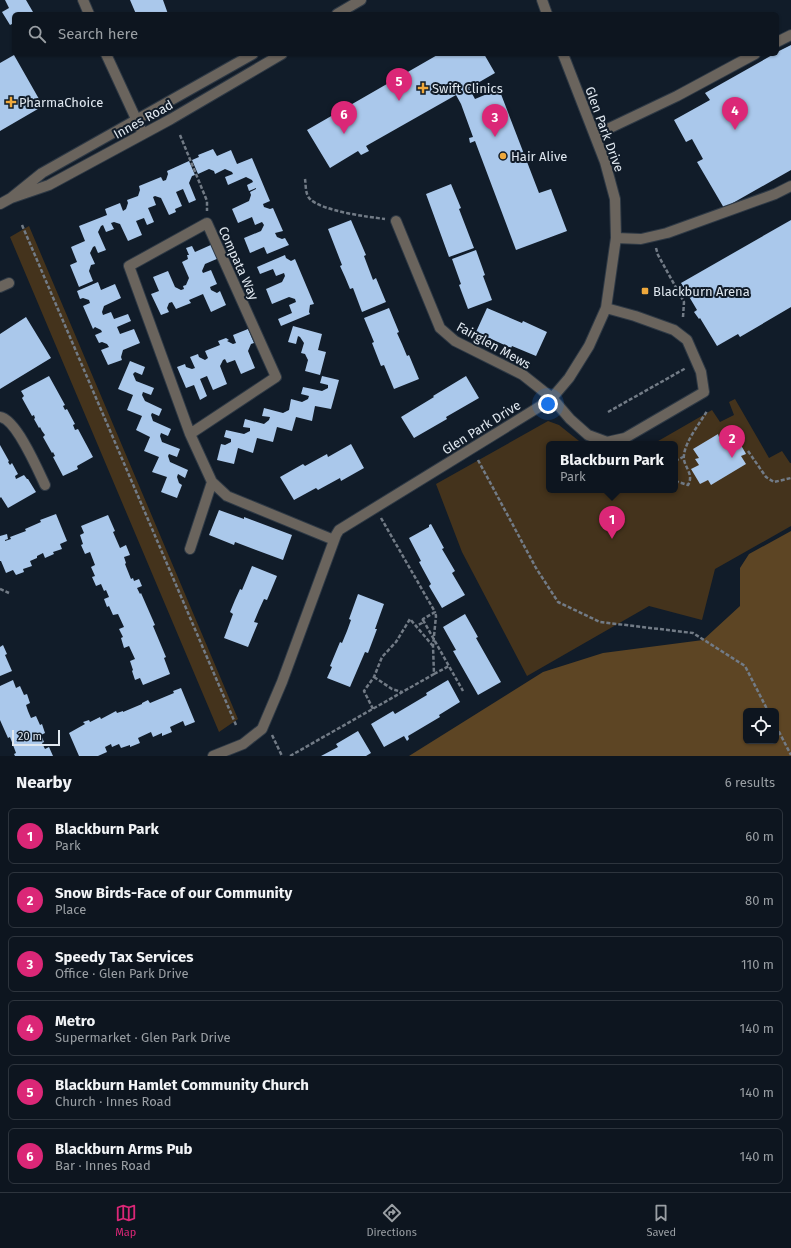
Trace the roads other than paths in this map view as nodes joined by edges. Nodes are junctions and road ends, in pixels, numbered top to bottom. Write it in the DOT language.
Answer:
graph roads {
  1 [pos="83,0"];
  2 [pos="361,0"];
  3 [pos="542,0"];
  4 [pos="88,12"];
  5 [pos="340,12"];
  6 [pos="546,12"];
  7 [pos="791,34"];
  8 [pos="779,41"];
  9 [pos="107,56"];
  10 [pos="249,56"];
  11 [pos="279,56"];
  12 [pos="564,56"];
  13 [pos="751,56"];
  14 [pos="136,120"];
  15 [pos="143,134"];
  16 [pos="595,135"];
  17 [pos="791,186"];
  18 [pos="11,198"];
  19 [pos="0,204"];
  20 [pos="396,221"];
  21 [pos="616,238"];
  22 [pos="606,308"];
  23 [pos="552,398"];
  24 [pos="0,417"];
  25 [pos="190,434"];
  26 [pos="604,441"];
  27 [pos="612,441"];
  28 [pos="212,482"];
  29 [pos="46,485"];
  30 [pos="334,540"];
  31 [pos="190,549"];
  32 [pos="213,756"];
  1 -- 4 [label="street"];
  2 -- 5 [label="street"];
  3 -- 6 [label="street"];
  7 -- 8 [label="street"];
  9 -- 14 [label="street"];
  10 -- 14 [label="street, Innes Road"];
  11 -- 15 [label="street, Innes Road"];
  12 -- 16 [label="street, Glen Park Drive"];
  13 -- 16 [label="street"];
  14 -- 15 [label="street"];
  14 -- 18 [label="street, Innes Road"];
  15 -- 18 [label="street, Innes Road"];
  16 -- 21 [label="street, Glen Park Drive"];
  17 -- 21 [label="street"];
  18 -- 19 [label="street, Innes Road"];
  20 -- 23 [label="street, Fairglen Mews"];
  21 -- 22 [label="street, Glen Park Drive"];
  22 -- 23 [label="street, Glen Park Drive"];
  22 -- 27 [label="street, Fairglen Mews"];
  23 -- 26 [label="street, Fairglen Mews"];
  23 -- 30 [label="street, Glen Park Drive"];
  24 -- 29 [label="street"];
  25 -- 25 [label="street, Compata Way"];
  25 -- 28 [label="street, Compata Way"];
  28 -- 30 [label="street, Compata Way"];
  28 -- 31 [label="street"];
  30 -- 32 [label="street, Glen Park Drive"];
}
